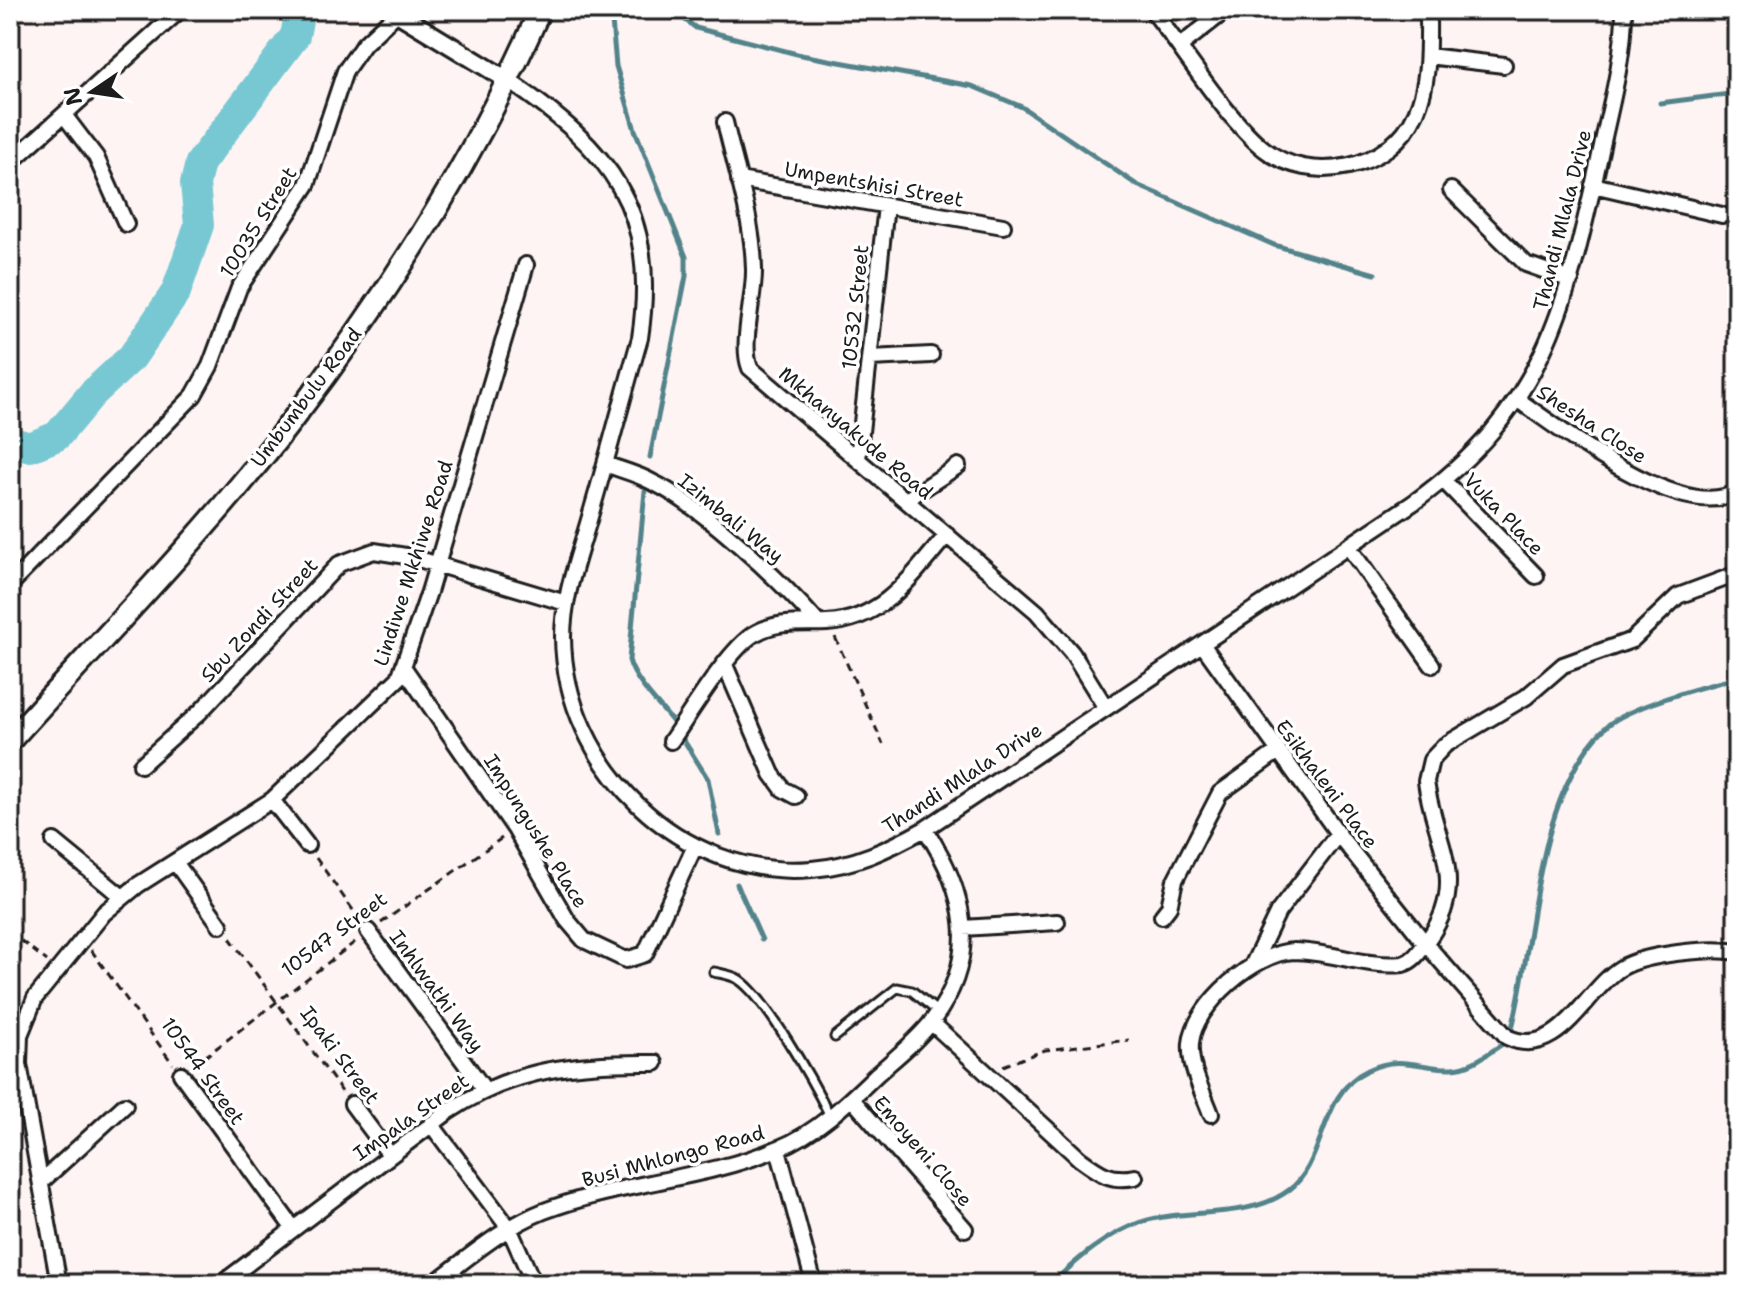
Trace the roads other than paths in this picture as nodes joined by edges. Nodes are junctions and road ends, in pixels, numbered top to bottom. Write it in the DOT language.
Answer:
graph roads {
  1 [pos="180,10"];
  2 [pos="540,10"];
  3 [pos="1152,10"];
  4 [pos="1226,10"];
  5 [pos="1428,10"];
  6 [pos="1624,10"];
  7 [pos="394,12"];
  8 [pos="1180,46"];
  9 [pos="1428,56"];
  10 [pos="1504,65"];
  11 [pos="509,81"];
  12 [pos="64,115"];
  13 [pos="725,122"];
  14 [pos="10,163"];
  15 [pos="739,180"];
  16 [pos="1593,185"];
  17 [pos="1451,190"];
  18 [pos="886,206"];
  19 [pos="1722,215"];
  20 [pos="126,224"];
  21 [pos="1003,226"];
  22 [pos="526,265"];
  23 [pos="1571,280"];
  24 [pos="931,355"];
  25 [pos="870,358"];
  26 [pos="1518,400"];
  27 [pos="858,459"];
  28 [pos="605,464"];
  29 [pos="958,466"];
  30 [pos="1444,481"];
  31 [pos="1737,492"];
  32 [pos="906,500"];
  33 [pos="947,535"];
  34 [pos="1348,546"];
  35 [pos="436,563"];
  36 [pos="1737,574"];
  37 [pos="1536,576"];
  38 [pos="10,585"];
  39 [pos="566,603"];
  40 [pos="824,623"];
  41 [pos="1202,644"];
  42 [pos="725,665"];
  43 [pos="1432,665"];
  44 [pos="404,668"];
  45 [pos="1106,708"];
  46 [pos="10,741"];
  47 [pos="671,741"];
  48 [pos="1277,752"];
  49 [pos="141,765"];
  50 [pos="796,796"];
  51 [pos="272,800"];
  52 [pos="925,829"];
  53 [pos="1338,834"];
  54 [pos="54,841"];
  55 [pos="307,845"];
  56 [pos="695,846"];
  57 [pos="175,862"];
  58 [pos="121,896"];
  59 [pos="1162,916"];
  60 [pos="1057,922"];
  61 [pos="220,925"];
  62 [pos="963,928"];
  63 [pos="368,931"];
  64 [pos="1425,943"];
  65 [pos="1737,952"];
  66 [pos="1253,964"];
  67 [pos="714,972"];
  68 [pos="935,1017"];
  69 [pos="15,1034"];
  70 [pos="835,1037"];
  71 [pos="655,1063"];
  72 [pos="181,1074"];
  73 [pos="484,1089"];
  74 [pos="852,1099"];
  75 [pos="352,1104"];
  76 [pos="125,1105"];
  77 [pos="829,1114"];
  78 [pos="1211,1114"];
  79 [pos="431,1124"];
  80 [pos="778,1149"];
  81 [pos="390,1155"];
  82 [pos="1135,1177"];
  83 [pos="42,1181"];
  84 [pos="293,1228"];
  85 [pos="509,1228"];
  86 [pos="965,1229"];
  87 [pos="59,1284"];
  88 [pos="221,1284"];
  89 [pos="433,1284"];
  90 [pos="534,1284"];
  91 [pos="814,1284"];
  1 -- 12 [label="street"];
  2 -- 11 [label="main road, Umbumbulu Road"];
  3 -- 8 [label="street"];
  4 -- 8 [label="street"];
  5 -- 9 [label="street"];
  6 -- 16 [label="street, Thandi Mlala Drive"];
  7 -- 11 [label="street"];
  7 -- 38 [label="street, 10035 Street"];
  8 -- 9 [label="street"];
  9 -- 10 [label="street"];
  11 -- 28 [label="street, Thandi Mlala Drive"];
  11 -- 46 [label="main road, Umbumbulu Road"];
  12 -- 14 [label="street"];
  12 -- 20 [label="street"];
  13 -- 15 [label="street, Mkhanyakude Road"];
  15 -- 18 [label="street, Umpentshisi Street"];
  15 -- 27 [label="street, Mkhanyakude Road"];
  16 -- 19 [label="street"];
  16 -- 23 [label="street, Thandi Mlala Drive"];
  17 -- 23 [label="street"];
  18 -- 21 [label="street, Umpentshisi Street"];
  18 -- 25 [label="street, 10532 Street"];
  22 -- 35 [label="street, Lindiwe Mkhiwe Road"];
  23 -- 26 [label="street, Thandi Mlala Drive"];
  24 -- 25 [label="street"];
  25 -- 27 [label="street, 10532 Street"];
  26 -- 30 [label="street, Thandi Mlala Drive"];
  26 -- 31 [label="street, Shesha Close"];
  27 -- 32 [label="street, Mkhanyakude Road"];
  28 -- 39 [label="street, Thandi Mlala Drive"];
  28 -- 40 [label="street, Izimbali Way"];
  29 -- 32 [label="street"];
  30 -- 34 [label="street, Thandi Mlala Drive"];
  30 -- 37 [label="street, Vuka Place"];
  32 -- 33 [label="street, Mkhanyakude Road"];
  33 -- 40 [label="street"];
  33 -- 45 [label="street, Mkhanyakude Road"];
  34 -- 41 [label="street, Thandi Mlala Drive"];
  34 -- 43 [label="street"];
  35 -- 39 [label="street, Sbu Zondi Street"];
  35 -- 44 [label="street, Lindiwe Mkhiwe Road"];
  35 -- 49 [label="street, Sbu Zondi Street"];
  36 -- 64 [label="street"];
  39 -- 56 [label="street, Thandi Mlala Drive"];
  40 -- 42 [label="street"];
  41 -- 45 [label="street, Thandi Mlala Drive"];
  41 -- 48 [label="street, Esikhaleni Place"];
  42 -- 47 [label="street"];
  42 -- 50 [label="street"];
  44 -- 51 [label="street, Lindiwe Mkhiwe Road"];
  44 -- 56 [label="street, Impungushe Place"];
  45 -- 52 [label="street, Thandi Mlala Drive"];
  48 -- 53 [label="street, Esikhaleni Place"];
  48 -- 59 [label="street"];
  51 -- 55 [label="street"];
  51 -- 57 [label="street, Lindiwe Mkhiwe Road"];
  52 -- 56 [label="street, Thandi Mlala Drive"];
  52 -- 62 [label="street, Busi Mhlongo Road"];
  53 -- 64 [label="street, Esikhaleni Place"];
  53 -- 66 [label="street"];
  54 -- 58 [label="street"];
  57 -- 58 [label="street, Lindiwe Mkhiwe Road"];
  57 -- 61 [label="street"];
  58 -- 69 [label="street, Lindiwe Mkhiwe Road"];
  60 -- 62 [label="street"];
  62 -- 68 [label="street, Busi Mhlongo Road"];
  63 -- 73 [label="street, Inhlwathi Way"];
  64 -- 65 [label="street, Esikhaleni Place"];
  64 -- 66 [label="street"];
  66 -- 78 [label="street"];
  67 -- 77 [label="lane"];
  68 -- 70 [label="lane"];
  68 -- 74 [label="street, Busi Mhlongo Road"];
  68 -- 82 [label="street"];
  69 -- 83 [label="street, Lindiwe Mkhiwe Road"];
  71 -- 73 [label="street, Impala Street"];
  72 -- 84 [label="street, 10544 Street"];
  73 -- 79 [label="street, Impala Street"];
  74 -- 77 [label="street, Busi Mhlongo Road"];
  74 -- 86 [label="street, Emoyeni Close"];
  75 -- 81 [label="street, Ipaki Street"];
  76 -- 83 [label="street"];
  77 -- 80 [label="street, Busi Mhlongo Road"];
  79 -- 81 [label="street, Impala Street"];
  79 -- 85 [label="street"];
  80 -- 85 [label="street, Busi Mhlongo Road"];
  80 -- 91 [label="street"];
  81 -- 84 [label="street, Impala Street"];
  83 -- 87 [label="street, Lindiwe Mkhiwe Road"];
  84 -- 88 [label="street, Impala Street"];
  85 -- 89 [label="street, Busi Mhlongo Road"];
  85 -- 90 [label="street"];
}
